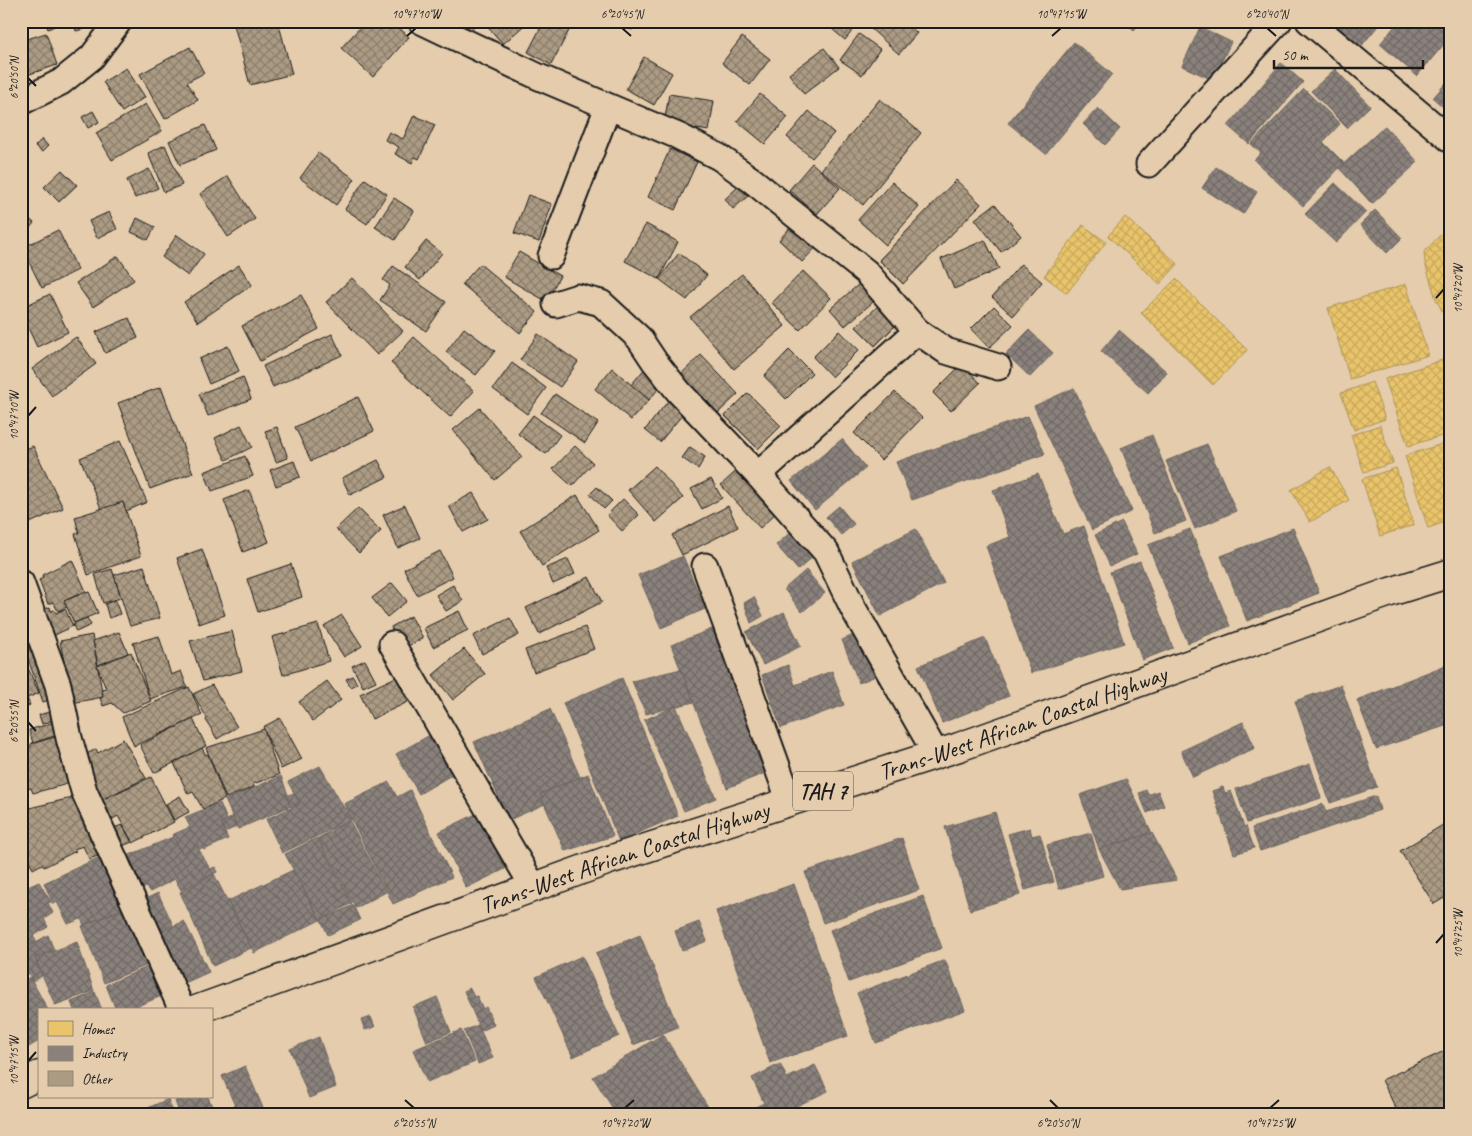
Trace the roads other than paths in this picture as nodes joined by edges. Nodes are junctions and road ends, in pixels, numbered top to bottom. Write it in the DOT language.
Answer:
graph roads {
  1 [pos="118,21"];
  2 [pos="421,21"];
  3 [pos="1279,21"];
  4 [pos="1309,21"];
  5 [pos="21,102"];
  6 [pos="608,107"];
  7 [pos="1451,140"];
  8 [pos="1149,164"];
  9 [pos="551,256"];
  10 [pos="556,304"];
  11 [pos="918,330"];
  12 [pos="998,368"];
  13 [pos="758,475"];
  14 [pos="705,566"];
  15 [pos="1451,573"];
  16 [pos="21,583"];
  17 [pos="392,644"];
  18 [pos="936,754"];
  19 [pos="790,802"];
  20 [pos="534,888"];
  21 [pos="181,1008"];
  22 [pos="202,1008"];
  23 [pos="38,1076"];
  24 [pos="21,1084"];
  1 -- 5 [label="street"];
  2 -- 6 [label="street"];
  3 -- 8 [label="street"];
  4 -- 7 [label="street"];
  6 -- 9 [label="street"];
  6 -- 11 [label="street"];
  10 -- 13 [label="street"];
  11 -- 12 [label="street"];
  11 -- 13 [label="street"];
  13 -- 18 [label="street"];
  14 -- 19 [label="street"];
  15 -- 18 [label="highway, Trans-West African Coastal Highway / TAH 7"];
  16 -- 21 [label="street"];
  17 -- 20 [label="street"];
  18 -- 19 [label="highway, Trans-West African Coastal Highway / TAH 7"];
  19 -- 20 [label="highway, Trans-West African Coastal Highway / TAH 7"];
  20 -- 22 [label="highway, Trans-West African Coastal Highway / TAH 7"];
  23 -- 24 [label="highway"];
}
